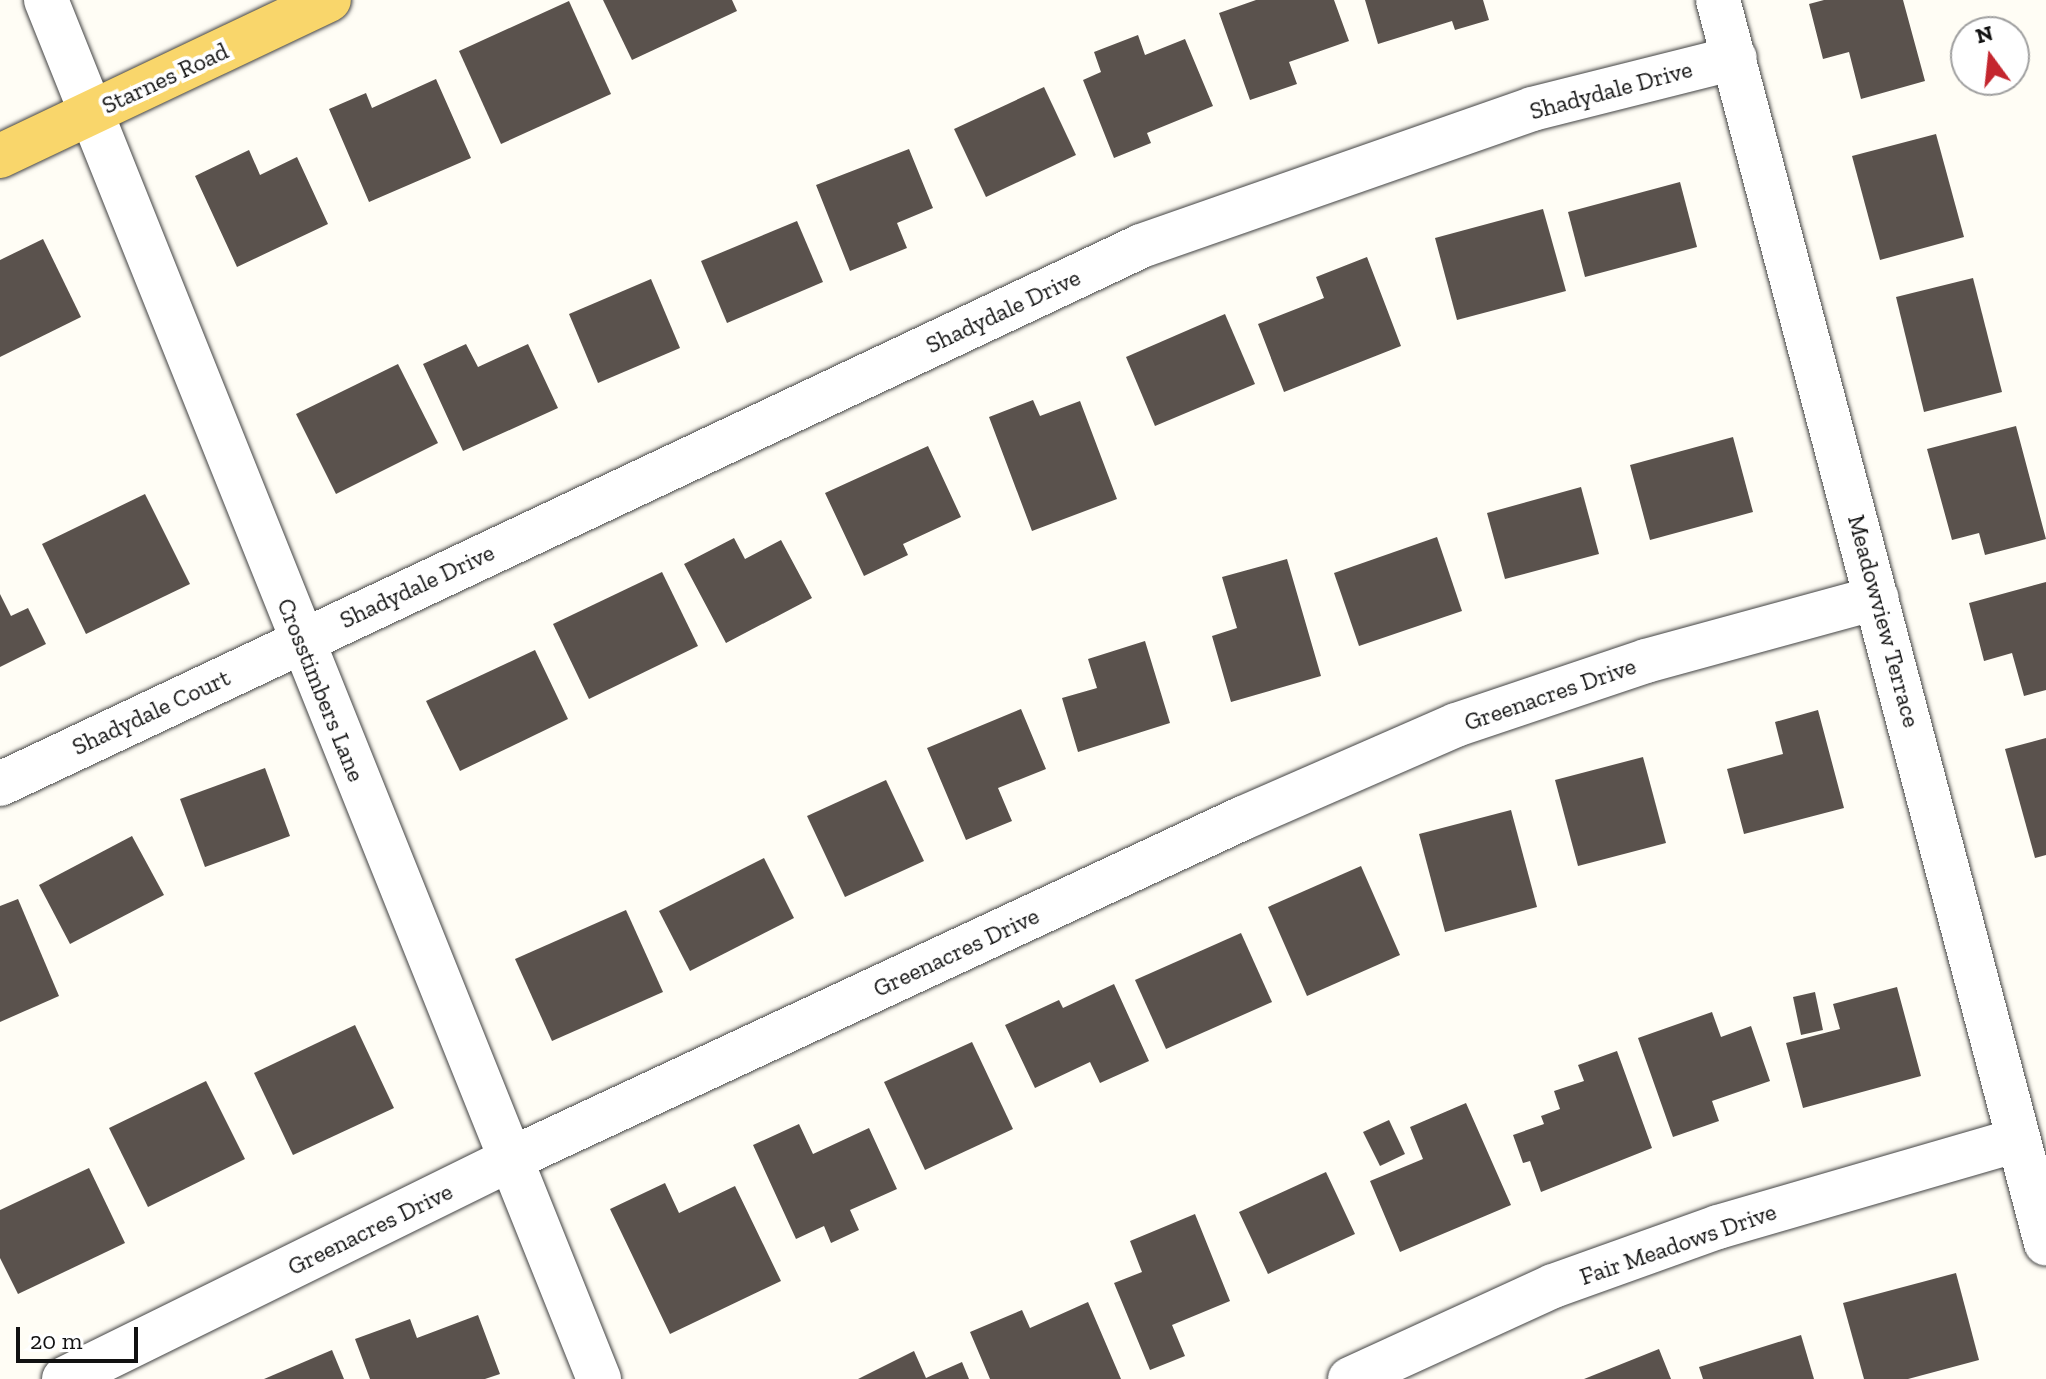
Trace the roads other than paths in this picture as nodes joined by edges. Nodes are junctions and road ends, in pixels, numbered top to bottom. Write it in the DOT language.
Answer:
graph roads {
  1 [pos="46,0"];
  2 [pos="329,0"];
  3 [pos="1718,0"];
  4 [pos="1735,58"];
  5 [pos="92,113"];
  6 [pos="0,156"];
  7 [pos="1877,598"];
  8 [pos="301,641"];
  9 [pos="0,784"];
  10 [pos="2018,1140"];
  11 [pos="511,1159"];
  12 [pos="2046,1243"];
  13 [pos="64,1379"];
  14 [pos="599,1379"];
  15 [pos="1350,1379"];
  1 -- 5 [label="street, Crosstimbers Lane"];
  2 -- 5 [label="main road, Starnes Road"];
  3 -- 4 [label="street, Meadowview Terrace"];
  4 -- 7 [label="street, Meadowview Terrace"];
  4 -- 8 [label="street, Shadydale Drive"];
  5 -- 6 [label="main road, Starnes Road"];
  5 -- 8 [label="street, Crosstimbers Lane"];
  7 -- 10 [label="street, Meadowview Terrace"];
  7 -- 11 [label="street, Greenacres Drive"];
  8 -- 9 [label="street, Shadydale Court"];
  8 -- 11 [label="street, Crosstimbers Lane"];
  10 -- 12 [label="street, Meadowview Terrace"];
  10 -- 15 [label="street, Fair Meadows Drive"];
  11 -- 13 [label="street, Greenacres Drive"];
  11 -- 14 [label="street, Crosstimbers Lane"];
}
